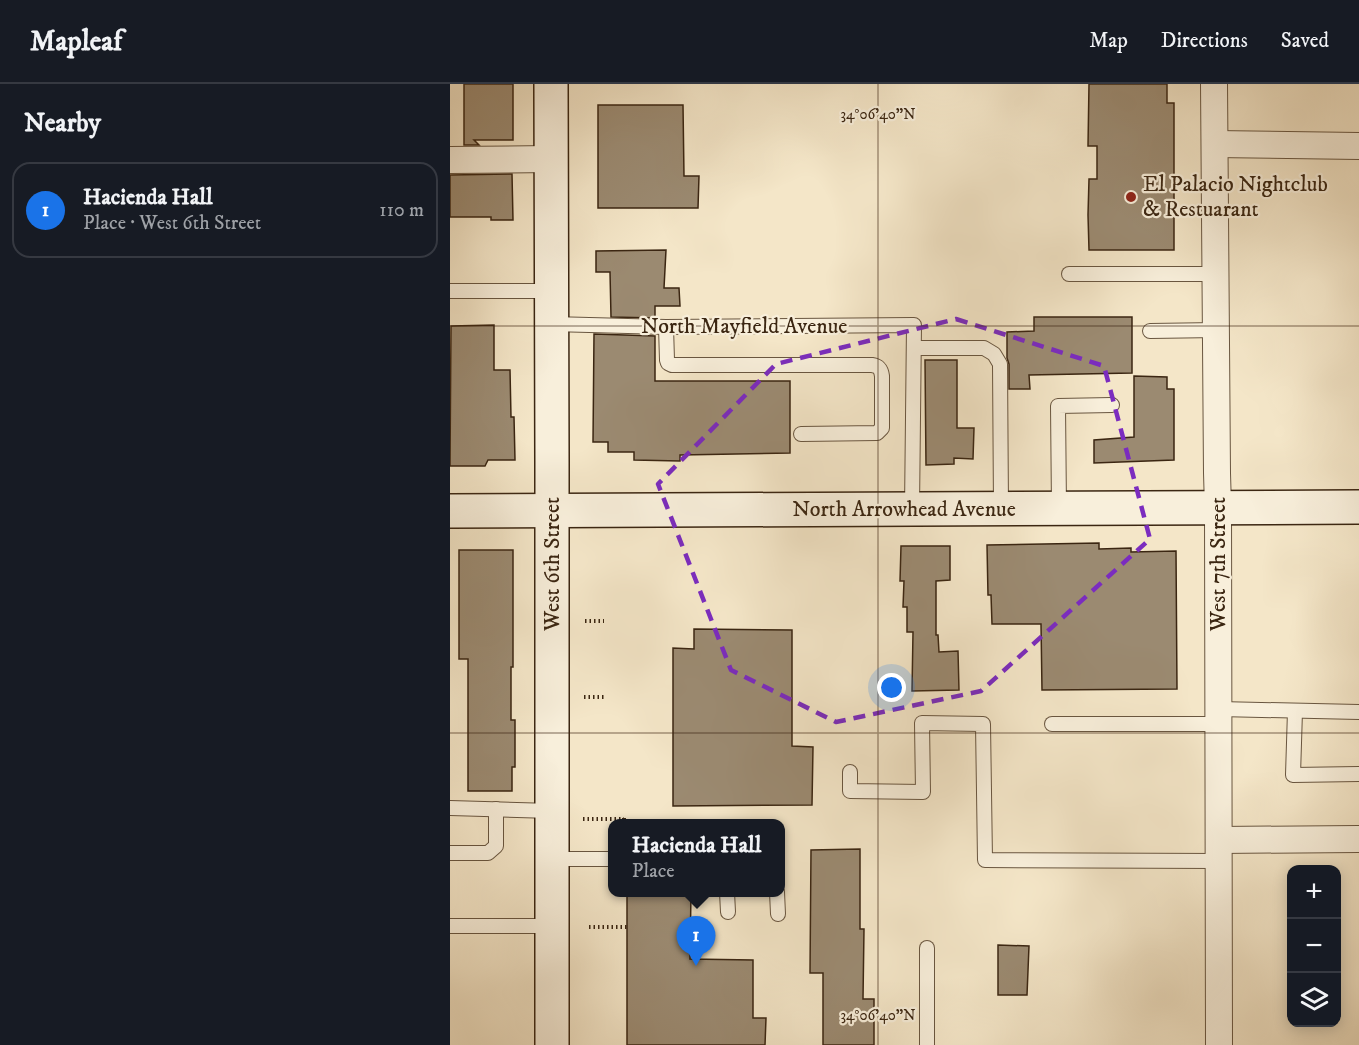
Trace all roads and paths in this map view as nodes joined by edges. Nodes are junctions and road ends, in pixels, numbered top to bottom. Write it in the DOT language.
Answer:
graph roads {
  1 [pos="551,84"];
  2 [pos="1214,84"];
  3 [pos="1215,144"];
  4 [pos="1359,146"];
  5 [pos="551,159"];
  6 [pos="450,160"];
  7 [pos="1069,274"];
  8 [pos="1216,274"];
  9 [pos="450,291"];
  10 [pos="551,291"];
  11 [pos="551,324"];
  12 [pos="666,327"];
  13 [pos="1217,330"];
  14 [pos="1150,331"];
  15 [pos="914,348"];
  16 [pos="1112,405"];
  17 [pos="801,434"];
  18 [pos="1218,507"];
  19 [pos="1359,507"];
  20 [pos="1001,508"];
  21 [pos="1059,508"];
  22 [pos="912,509"];
  23 [pos="450,511"];
  24 [pos="552,511"];
  25 [pos="585,621"];
  26 [pos="604,621"];
  27 [pos="584,697"];
  28 [pos="605,698"];
  29 [pos="1295,711"];
  30 [pos="1359,712"];
  31 [pos="1219,717"];
  32 [pos="1052,724"];
  33 [pos="850,772"];
  34 [pos="1359,774"];
  35 [pos="450,808"];
  36 [pos="496,809"];
  37 [pos="552,811"];
  38 [pos="624,817"];
  39 [pos="583,819"];
  40 [pos="1359,839"];
  41 [pos="1219,850"];
  42 [pos="450,853"];
  43 [pos="552,859"];
  44 [pos="608,859"];
  45 [pos="727,897"];
  46 [pos="777,897"];
  47 [pos="728,912"];
  48 [pos="778,914"];
  49 [pos="450,926"];
  50 [pos="552,926"];
  51 [pos="589,927"];
  52 [pos="627,927"];
  53 [pos="927,948"];
  54 [pos="552,1045"];
  55 [pos="927,1045"];
  56 [pos="1219,1045"];
  1 -- 5 [label="street, West 6th Street"];
  2 -- 3 [label="street, West 7th Street"];
  3 -- 4 [label="street"];
  3 -- 8 [label="street, West 7th Street"];
  5 -- 6 [label="street"];
  5 -- 10 [label="street, West 6th Street"];
  7 -- 8 [label="lane"];
  8 -- 13 [label="street, West 7th Street"];
  9 -- 10 [label="lane"];
  10 -- 11 [label="street, West 6th Street"];
  11 -- 12 [label="lane, North Mayfield Avenue"];
  11 -- 24 [label="street, West 6th Street"];
  12 -- 15 [label="lane, North Mayfield Avenue"];
  12 -- 17 [label="lane"];
  13 -- 14 [label="lane"];
  13 -- 18 [label="street, West 7th Street"];
  15 -- 20 [label="lane"];
  15 -- 22 [label="lane"];
  16 -- 21 [label="lane"];
  18 -- 19 [label="street, North Arrowhead Avenue"];
  18 -- 21 [label="street, North Arrowhead Avenue"];
  18 -- 31 [label="street, West 7th Street"];
  20 -- 21 [label="street, North Arrowhead Avenue"];
  20 -- 22 [label="street, North Arrowhead Avenue"];
  22 -- 24 [label="street, North Arrowhead Avenue"];
  23 -- 24 [label="street, North Arrowhead Avenue"];
  24 -- 37 [label="street, West 6th Street"];
  25 -- 26 [label="path"];
  27 -- 28 [label="path"];
  29 -- 30 [label="lane"];
  29 -- 31 [label="lane"];
  29 -- 34 [label="lane"];
  31 -- 32 [label="lane"];
  31 -- 41 [label="street, West 7th Street"];
  33 -- 41 [label="lane"];
  35 -- 36 [label="lane"];
  36 -- 37 [label="lane"];
  36 -- 42 [label="lane"];
  37 -- 43 [label="street, West 6th Street"];
  38 -- 39 [label="path"];
  40 -- 41 [label="street"];
  41 -- 56 [label="street, West 7th Street"];
  43 -- 44 [label="lane"];
  43 -- 50 [label="street, West 6th Street"];
  45 -- 47 [label="lane"];
  46 -- 48 [label="lane"];
  49 -- 50 [label="lane"];
  50 -- 54 [label="street, West 6th Street"];
  51 -- 52 [label="path"];
  53 -- 55 [label="lane"];
}
